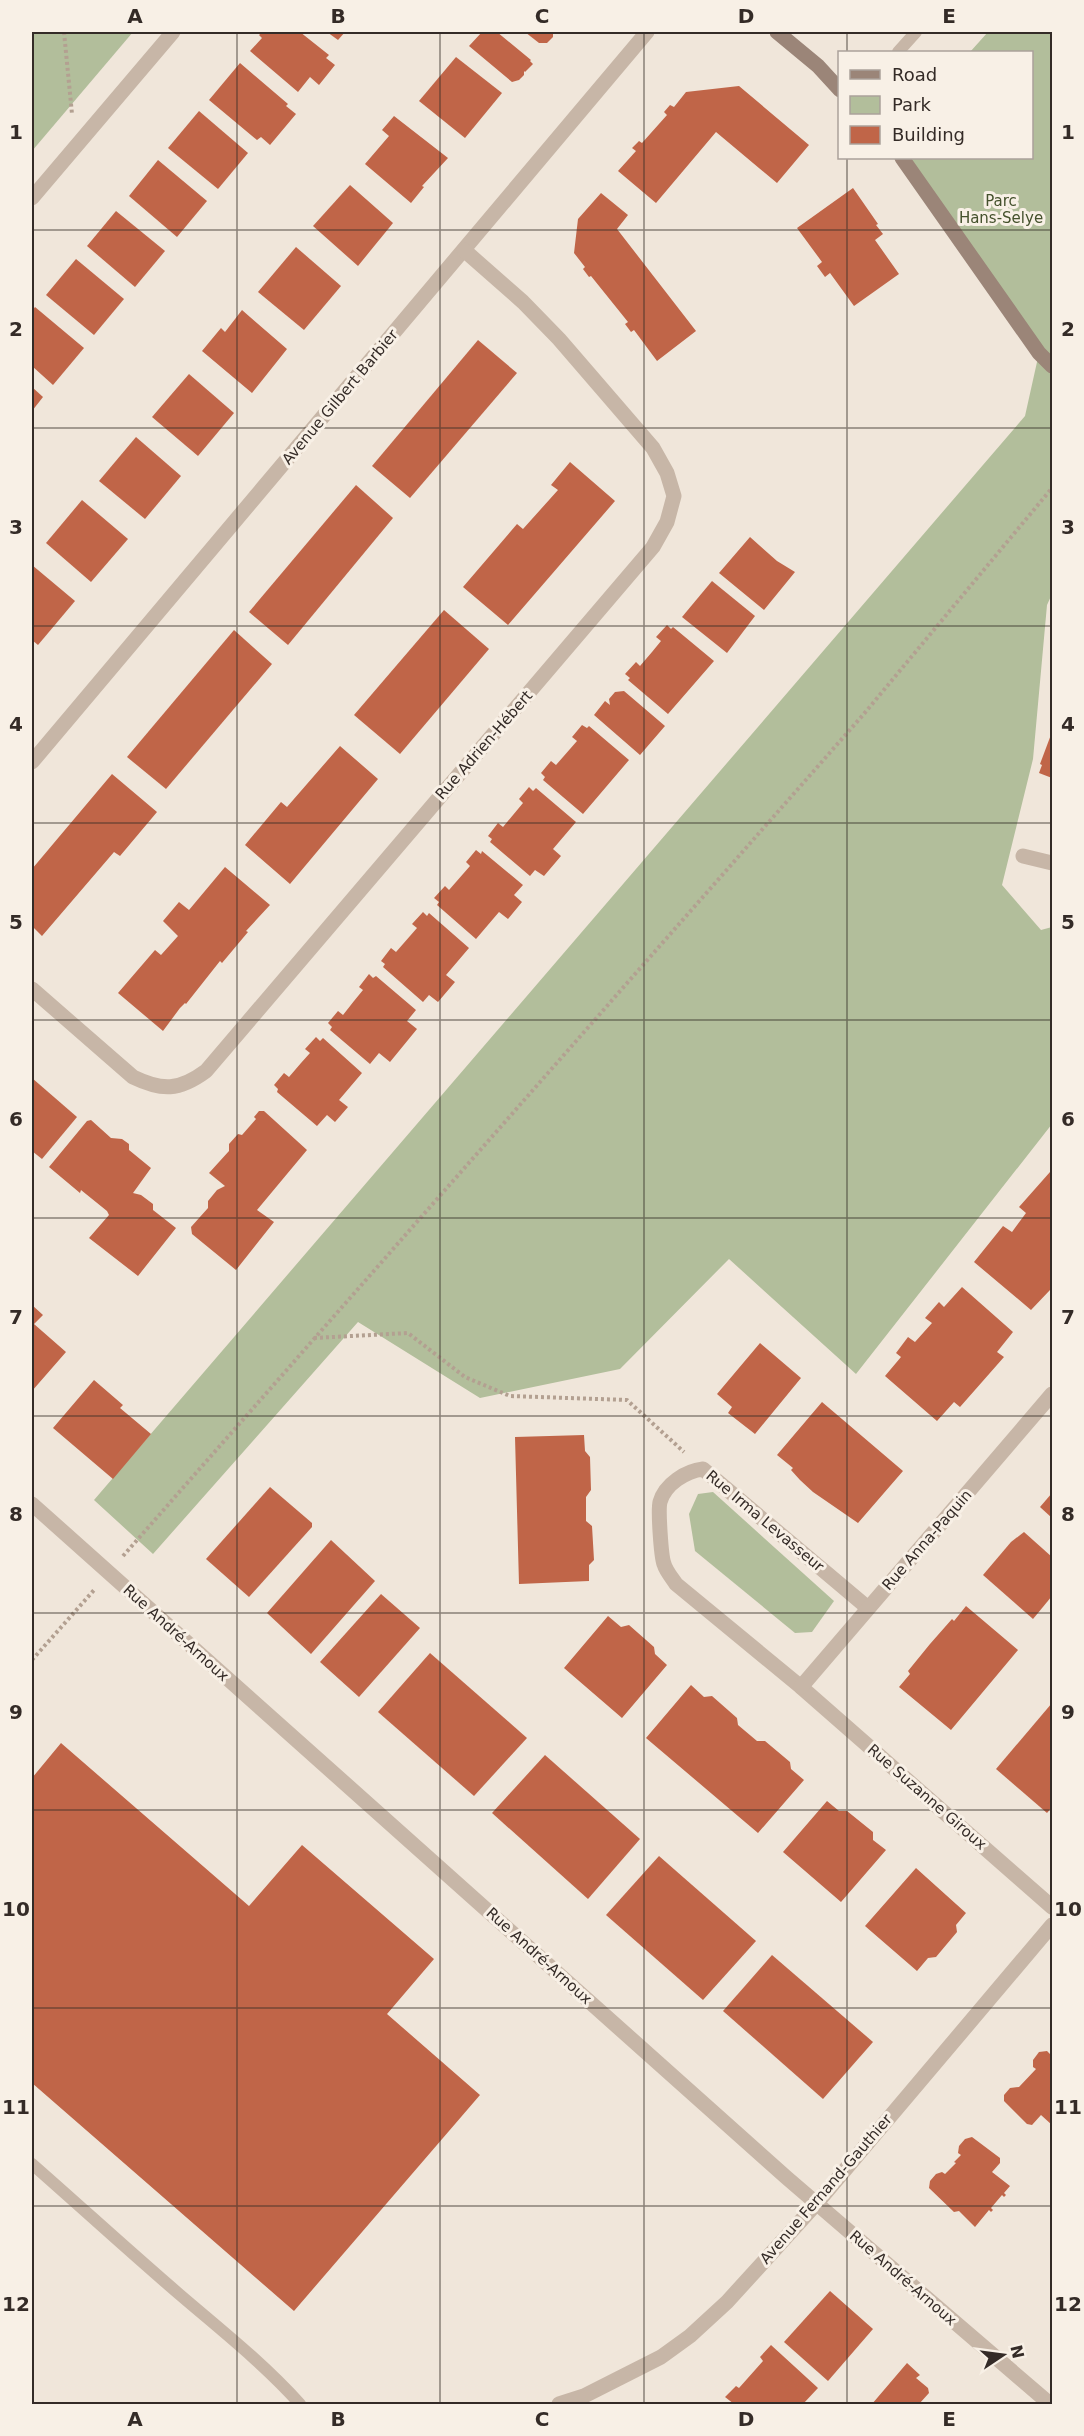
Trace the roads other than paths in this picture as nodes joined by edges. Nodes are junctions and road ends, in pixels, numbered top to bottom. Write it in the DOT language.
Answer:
graph roads {
  1 [pos="173,32"];
  2 [pos="647,32"];
  3 [pos="777,32"];
  4 [pos="916,32"];
  5 [pos="899,51"];
  6 [pos="838,88"];
  7 [pos="903,159"];
  8 [pos="32,198"];
  9 [pos="464,250"];
  10 [pos="1053,366"];
  11 [pos="32,762"];
  12 [pos="1023,856"];
  13 [pos="1053,863"];
  14 [pos="32,989"];
  15 [pos="1053,1394"];
  16 [pos="32,1504"];
  17 [pos="868,1608"];
  18 [pos="801,1687"];
  19 [pos="1053,1907"];
  20 [pos="1053,1925"];
  21 [pos="32,2164"];
  22 [pos="817,2203"];
  23 [pos="300,2404"];
  24 [pos="559,2404"];
  25 [pos="1050,2404"];
  1 -- 8 [label="street"];
  2 -- 9 [label="street, Avenue Gilbert Barbier"];
  3 -- 6 [label="street"];
  4 -- 5 [label="lane"];
  7 -- 10 [label="street"];
  9 -- 11 [label="street, Avenue Gilbert Barbier"];
  9 -- 14 [label="street, Rue Adrien-Hébert"];
  12 -- 13 [label="street"];
  15 -- 17 [label="street, Rue Anna-Paquin"];
  16 -- 22 [label="street, Rue André-Arnoux"];
  17 -- 18 [label="street, Rue Anna-Paquin"];
  17 -- 18 [label="street, Rue Irma Levasseur"];
  18 -- 19 [label="street, Rue Suzanne Giroux"];
  20 -- 22 [label="street, Avenue Fernand-Gauthier"];
  21 -- 23 [label="lane"];
  22 -- 24 [label="street, Avenue Fernand-Gauthier"];
  22 -- 25 [label="street, Rue André-Arnoux"];
}
